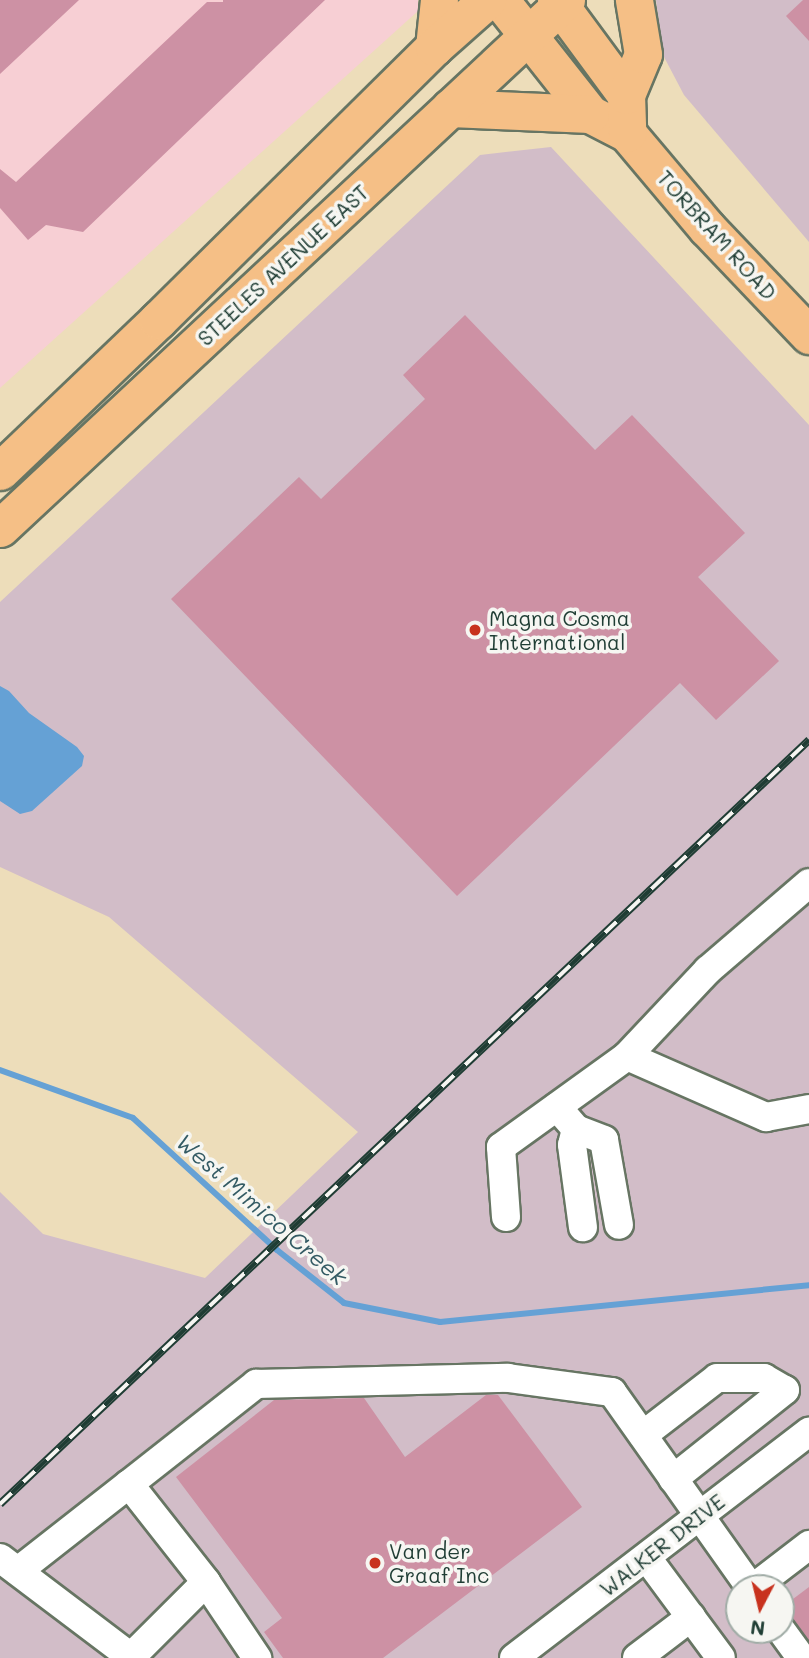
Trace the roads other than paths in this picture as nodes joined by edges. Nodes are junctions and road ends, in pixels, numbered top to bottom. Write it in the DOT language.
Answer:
graph roads {
  1 [pos="439,0"];
  2 [pos="487,0"];
  3 [pos="500,0"];
  4 [pos="634,0"];
  5 [pos="561,2"];
  6 [pos="527,36"];
  7 [pos="434,47"];
  8 [pos="626,95"];
  9 [pos="450,107"];
  10 [pos="590,114"];
  11 [pos="627,133"];
  12 [pos="809,335"];
  13 [pos="0,471"];
  14 [pos="0,528"];
  15 [pos="809,883"];
  16 [pos="627,1056"];
  17 [pos="557,1107"];
  18 [pos="809,1109"];
  19 [pos="576,1129"];
  20 [pos="506,1217"];
  21 [pos="619,1225"];
  22 [pos="583,1227"];
  23 [pos="809,1432"];
  24 [pos="643,1435"];
  25 [pos="673,1479"];
  26 [pos="130,1484"];
  27 [pos="700,1515"];
  28 [pos="809,1545"];
  29 [pos="647,1558"];
  30 [pos="9,1565"];
  31 [pos="742,1574"];
  32 [pos="771,1574"];
  33 [pos="206,1582"];
  34 [pos="691,1617"];
  35 [pos="132,1658"];
  36 [pos="257,1658"];
  37 [pos="514,1658"];
  38 [pos="637,1658"];
  39 [pos="721,1658"];
  1 -- 7 [label="main road"];
  2 -- 7 [label="main road"];
  3 -- 6 [label="main road, TORBRAM ROAD"];
  4 -- 8 [label="main road"];
  5 -- 6 [label="main road, STEELES AVENUE EAST"];
  5 -- 8 [label="main road"];
  6 -- 9 [label="main road, STEELES AVENUE EAST"];
  6 -- 10 [label="main road, TORBRAM ROAD"];
  7 -- 13 [label="main road"];
  8 -- 11 [label="main road"];
  9 -- 10 [label="main road"];
  9 -- 14 [label="main road, STEELES AVENUE EAST"];
  10 -- 11 [label="main road, TORBRAM ROAD"];
  11 -- 12 [label="main road, TORBRAM ROAD"];
  15 -- 16 [label="street"];
  16 -- 17 [label="street"];
  16 -- 18 [label="street"];
  17 -- 19 [label="street"];
  17 -- 20 [label="street"];
  19 -- 21 [label="street"];
  19 -- 22 [label="street"];
  23 -- 27 [label="street, WALKER DRIVE"];
  24 -- 25 [label="street"];
  24 -- 25 [label="street"];
  24 -- 26 [label="street"];
  25 -- 27 [label="street"];
  26 -- 30 [label="street"];
  26 -- 33 [label="street"];
  27 -- 29 [label="street, WALKER DRIVE"];
  27 -- 31 [label="street"];
  28 -- 32 [label="street"];
  29 -- 34 [label="street"];
  29 -- 37 [label="street, WALKER DRIVE"];
  30 -- 35 [label="street"];
  33 -- 35 [label="street"];
  33 -- 36 [label="street"];
  34 -- 38 [label="street"];
  34 -- 39 [label="street"];
}
